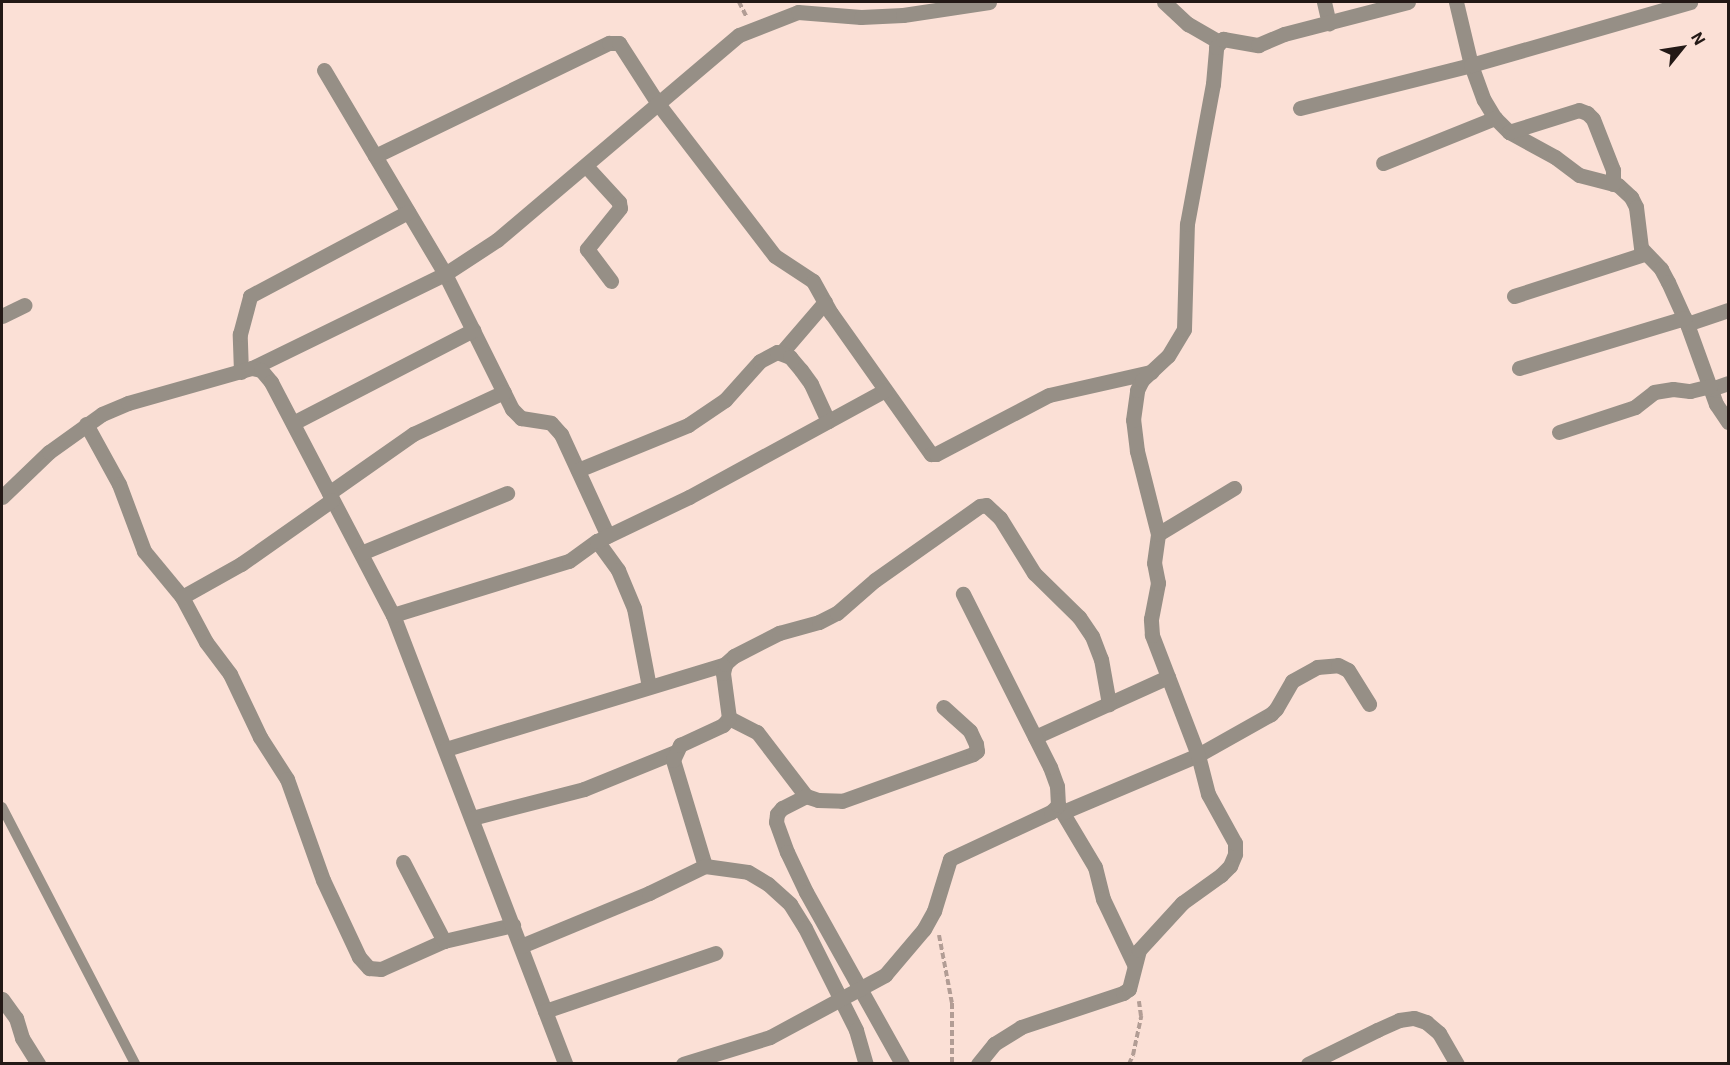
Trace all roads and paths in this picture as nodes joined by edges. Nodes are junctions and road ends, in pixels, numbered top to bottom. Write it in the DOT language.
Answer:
graph roads {
  1 [pos="989,2"];
  2 [pos="1164,2"];
  3 [pos="1324,2"];
  4 [pos="1408,2"];
  5 [pos="1456,2"];
  6 [pos="1690,2"];
  7 [pos="1329,23"];
  8 [pos="1219,42"];
  9 [pos="1471,65"];
  10 [pos="324,69"];
  11 [pos="659,105"];
  12 [pos="1300,108"];
  13 [pos="1495,118"];
  14 [pos="1509,132"];
  15 [pos="375,156"];
  16 [pos="1383,163"];
  17 [pos="586,166"];
  18 [pos="1613,184"];
  19 [pos="408,212"];
  20 [pos="1644,255"];
  21 [pos="445,274"];
  22 [pos="611,281"];
  23 [pos="1514,296"];
  24 [pos="825,302"];
  25 [pos="25,305"];
  26 [pos="1728,310"];
  27 [pos="2,316"];
  28 [pos="1686,321"];
  29 [pos="473,330"];
  30 [pos="782,352"];
  31 [pos="1519,368"];
  32 [pos="246,370"];
  33 [pos="1151,371"];
  34 [pos="1728,384"];
  35 [pos="1710,388"];
  36 [pos="885,390"];
  37 [pos="504,392"];
  38 [pos="828,421"];
  39 [pos="1728,422"];
  40 [pos="293,423"];
  41 [pos="86,424"];
  42 [pos="1559,432"];
  43 [pos="578,470"];
  44 [pos="1234,488"];
  45 [pos="507,493"];
  46 [pos="2,497"];
  47 [pos="330,497"];
  48 [pos="1158,534"];
  49 [pos="602,538"];
  50 [pos="361,553"];
  51 [pos="963,594"];
  52 [pos="182,597"];
  53 [pos="393,615"];
  54 [pos="725,664"];
  55 [pos="1168,677"];
  56 [pos="649,687"];
  57 [pos="1109,704"];
  58 [pos="1369,704"];
  59 [pos="943,707"];
  60 [pos="729,718"];
  61 [pos="1035,737"];
  62 [pos="446,749"];
  63 [pos="675,752"];
  64 [pos="1198,754"];
  65 [pos="806,796"];
  66 [pos="2,807"];
  67 [pos="1060,808"];
  68 [pos="472,818"];
  69 [pos="404,862"];
  70 [pos="705,866"];
  71 [pos="934,911"];
  72 [pos="513,925"];
  73 [pos="444,941"];
  74 [pos="520,946"];
  75 [pos="715,953"];
  76 [pos="1134,964"];
  77 [pos="861,989"];
  78 [pos="1129,989"];
  79 [pos="2,999"];
  80 [pos="842,999"];
  81 [pos="545,1011"];
  82 [pos="39,1063"];
  83 [pos="135,1064"];
  84 [pos="565,1064"];
  85 [pos="683,1064"];
  86 [pos="866,1064"];
  87 [pos="902,1064"];
  88 [pos="952,1064"];
  89 [pos="978,1064"];
  90 [pos="1129,1064"];
  91 [pos="1308,1064"];
  92 [pos="1457,1064"];
  1 -- 11 [label="street"];
  2 -- 8 [label="street"];
  3 -- 7 [label="street"];
  4 -- 7 [label="street"];
  5 -- 9 [label="street"];
  6 -- 9 [label="street"];
  7 -- 8 [label="street"];
  8 -- 33 [label="street"];
  9 -- 12 [label="street"];
  9 -- 13 [label="street"];
  10 -- 15 [label="street"];
  11 -- 15 [label="street"];
  11 -- 17 [label="street"];
  11 -- 24 [label="street"];
  13 -- 14 [label="street"];
  13 -- 16 [label="street"];
  14 -- 18 [label="street"];
  14 -- 18 [label="street"];
  15 -- 19 [label="street"];
  17 -- 21 [label="street"];
  17 -- 22 [label="street"];
  18 -- 20 [label="street"];
  19 -- 21 [label="street"];
  19 -- 32 [label="street"];
  20 -- 23 [label="street"];
  20 -- 28 [label="street"];
  21 -- 29 [label="street"];
  21 -- 32 [label="street"];
  24 -- 30 [label="street"];
  24 -- 36 [label="street"];
  25 -- 27 [label="street"];
  26 -- 28 [label="street"];
  28 -- 31 [label="street"];
  28 -- 35 [label="street"];
  29 -- 37 [label="street"];
  29 -- 40 [label="street"];
  30 -- 38 [label="street"];
  30 -- 43 [label="street"];
  32 -- 40 [label="street"];
  32 -- 41 [label="street"];
  33 -- 36 [label="street"];
  33 -- 48 [label="street"];
  34 -- 35 [label="street"];
  35 -- 39 [label="street"];
  35 -- 42 [label="street"];
  36 -- 38 [label="street"];
  37 -- 43 [label="street"];
  37 -- 47 [label="street"];
  38 -- 49 [label="street"];
  40 -- 47 [label="street"];
  41 -- 46 [label="street"];
  41 -- 52 [label="street"];
  43 -- 49 [label="street"];
  44 -- 48 [label="street"];
  45 -- 50 [label="street"];
  47 -- 50 [label="street"];
  47 -- 52 [label="street"];
  48 -- 55 [label="street"];
  49 -- 53 [label="street"];
  49 -- 56 [label="street"];
  50 -- 53 [label="street"];
  51 -- 61 [label="street"];
  52 -- 73 [label="street"];
  53 -- 62 [label="street"];
  54 -- 56 [label="street"];
  54 -- 57 [label="street"];
  54 -- 60 [label="street"];
  55 -- 57 [label="street"];
  55 -- 64 [label="street"];
  56 -- 62 [label="street"];
  57 -- 61 [label="street"];
  58 -- 64 [label="street"];
  59 -- 65 [label="street"];
  60 -- 63 [label="street"];
  60 -- 65 [label="street"];
  61 -- 67 [label="street"];
  62 -- 68 [label="street"];
  63 -- 68 [label="street"];
  63 -- 70 [label="street"];
  64 -- 67 [label="street"];
  64 -- 76 [label="street"];
  65 -- 77 [label="street"];
  66 -- 83 [label="lane"];
  67 -- 71 [label="street"];
  67 -- 76 [label="street"];
  68 -- 72 [label="street"];
  69 -- 73 [label="street"];
  70 -- 74 [label="street"];
  70 -- 80 [label="street"];
  71 -- 77 [label="street"];
  71 -- 88 [label="path"];
  72 -- 73 [label="street"];
  72 -- 74 [label="street"];
  74 -- 81 [label="street"];
  75 -- 81 [label="street"];
  76 -- 78 [label="street"];
  77 -- 80 [label="street"];
  77 -- 87 [label="street"];
  78 -- 89 [label="street"];
  78 -- 90 [label="path"];
  79 -- 82 [label="street"];
  80 -- 85 [label="street"];
  80 -- 86 [label="street"];
  81 -- 84 [label="street"];
  91 -- 92 [label="street"];
}
